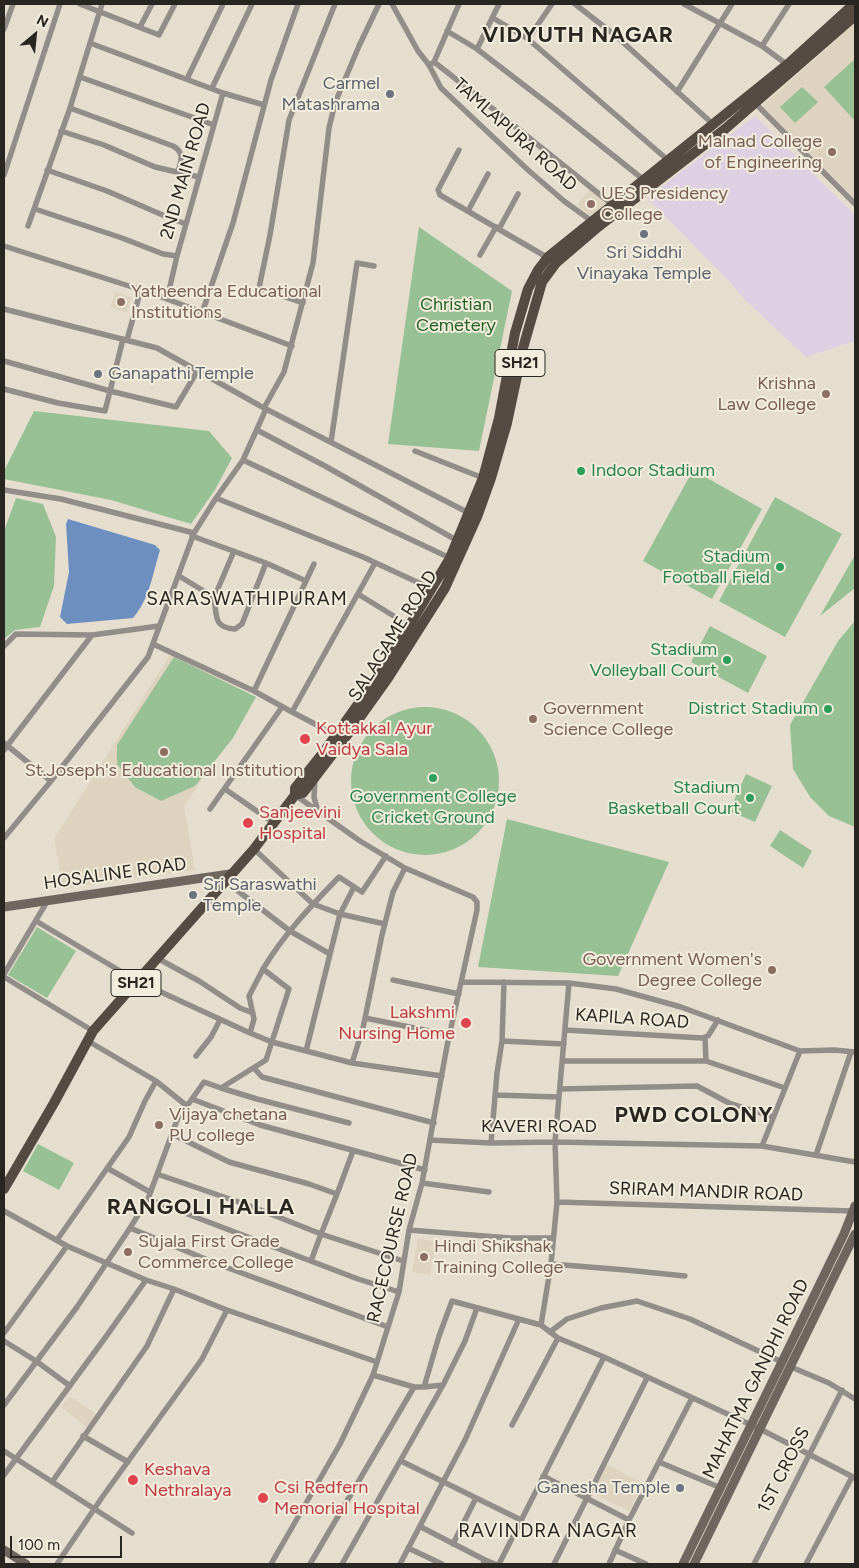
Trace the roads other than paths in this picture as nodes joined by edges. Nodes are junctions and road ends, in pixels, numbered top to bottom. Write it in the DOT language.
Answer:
graph roads {
  1 [pos="13,4"];
  2 [pos="60,4"];
  3 [pos="80,4"];
  4 [pos="102,4"];
  5 [pos="152,4"];
  6 [pos="175,4"];
  7 [pos="223,4"];
  8 [pos="252,4"];
  9 [pos="298,4"];
  10 [pos="334,4"];
  11 [pos="380,4"];
  12 [pos="392,4"];
  13 [pos="459,4"];
  14 [pos="499,4"];
  15 [pos="552,4"];
  16 [pos="575,4"];
  17 [pos="684,4"];
  18 [pos="732,4"];
  19 [pos="789,4"];
  20 [pos="854,4"];
  21 [pos="100,11"];
  22 [pos="855,16"];
  23 [pos="493,18"];
  24 [pos="720,22"];
  25 [pos="140,27"];
  26 [pos="4,29"];
  27 [pos="447,31"];
  28 [pos="528,40"];
  29 [pos="90,44"];
  30 [pos="762,46"];
  31 [pos="477,49"];
  32 [pos="432,64"];
  33 [pos="791,67"];
  34 [pos="80,77"];
  35 [pos="187,79"];
  36 [pos="212,88"];
  37 [pos="677,92"];
  38 [pos="223,94"];
  39 [pos="751,100"];
  40 [pos="264,105"];
  41 [pos="70,108"];
  42 [pos="214,125"];
  43 [pos="714,125"];
  44 [pos="61,131"];
  45 [pos="459,150"];
  46 [pos="669,161"];
  47 [pos="47,170"];
  48 [pos="178,171"];
  49 [pos="488,174"];
  50 [pos="4,175"];
  51 [pos="199,177"];
  52 [pos="644,180"];
  53 [pos="518,194"];
  54 [pos="855,204"];
  55 [pos="613,205"];
  56 [pos="35,209"];
  57 [pos="468,211"];
  58 [pos="186,224"];
  59 [pos="595,224"];
  60 [pos="28,226"];
  61 [pos="498,228"];
  62 [pos="4,246"];
  63 [pos="480,255"];
  64 [pos="177,256"];
  65 [pos="552,260"];
  66 [pos="374,266"];
  67 [pos="141,290"];
  68 [pos="167,299"];
  69 [pos="304,303"];
  70 [pos="4,309"];
  71 [pos="202,313"];
  72 [pos="125,340"];
  73 [pos="292,346"];
  74 [pos="4,361"];
  75 [pos="198,370"];
  76 [pos="4,388"];
  77 [pos="110,391"];
  78 [pos="265,409"];
  79 [pos="257,430"];
  80 [pos="331,442"];
  81 [pos="415,451"];
  82 [pos="243,460"];
  83 [pos="483,478"];
  84 [pos="4,490"];
  85 [pos="216,498"];
  86 [pos="469,513"];
  87 [pos="193,535"];
  88 [pos="458,540"];
  89 [pos="234,551"];
  90 [pos="450,558"];
  91 [pos="266,563"];
  92 [pos="375,563"];
  93 [pos="314,564"];
  94 [pos="179,576"];
  95 [pos="306,581"];
  96 [pos="432,589"];
  97 [pos="358,594"];
  98 [pos="214,598"];
  99 [pos="159,626"];
  100 [pos="410,626"];
  101 [pos="92,635"];
  102 [pos="153,644"];
  103 [pos="4,646"];
  104 [pos="254,691"];
  105 [pos="282,707"];
  106 [pos="292,712"];
  107 [pos="340,737"];
  108 [pos="5,746"];
  109 [pos="315,777"];
  110 [pos="51,781"];
  111 [pos="225,789"];
  112 [pos="295,795"];
  113 [pos="210,809"];
  114 [pos="318,812"];
  115 [pos="274,823"];
  116 [pos="4,838"];
  117 [pos="254,848"];
  118 [pos="386,856"];
  119 [pos="405,868"];
  120 [pos="227,877"];
  121 [pos="354,887"];
  122 [pos="48,900"];
  123 [pos="313,904"];
  124 [pos="4,908"];
  125 [pos="340,914"];
  126 [pos="36,921"];
  127 [pos="385,924"];
  128 [pos="290,932"];
  129 [pos="330,954"];
  130 [pos="157,958"];
  131 [pos="263,969"];
  132 [pos="4,975"];
  133 [pos="394,980"];
  134 [pos="137,981"];
  135 [pos="462,982"];
  136 [pos="504,982"];
  137 [pos="569,983"];
  138 [pos="459,994"];
  139 [pos="253,1013"];
  140 [pos="365,1018"];
  141 [pos="220,1020"];
  142 [pos="718,1020"];
  143 [pos="565,1030"];
  144 [pos="93,1031"];
  145 [pos="250,1033"];
  146 [pos="450,1035"];
  147 [pos="705,1038"];
  148 [pos="88,1041"];
  149 [pos="502,1041"];
  150 [pos="272,1042"];
  151 [pos="564,1044"];
  152 [pos="306,1051"];
  153 [pos="800,1052"];
  154 [pos="853,1052"];
  155 [pos="196,1056"];
  156 [pos="706,1060"];
  157 [pos="562,1061"];
  158 [pos="352,1062"];
  159 [pos="254,1068"];
  160 [pos="442,1076"];
  161 [pos="156,1081"];
  162 [pos="221,1088"];
  163 [pos="785,1088"];
  164 [pos="560,1089"];
  165 [pos="495,1095"];
  166 [pos="559,1097"];
  167 [pos="192,1099"];
  168 [pos="187,1106"];
  169 [pos="773,1118"];
  170 [pos="349,1123"];
  171 [pos="434,1123"];
  172 [pos="172,1134"];
  173 [pos="430,1140"];
  174 [pos="555,1142"];
  175 [pos="491,1144"];
  176 [pos="762,1146"];
  177 [pos="353,1151"];
  178 [pos="816,1156"];
  179 [pos="855,1162"];
  180 [pos="108,1168"];
  181 [pos="425,1170"];
  182 [pos="157,1174"];
  183 [pos="422,1183"];
  184 [pos="4,1189"];
  185 [pos="150,1192"];
  186 [pos="489,1192"];
  187 [pos="337,1194"];
  188 [pos="148,1199"];
  189 [pos="557,1202"];
  190 [pos="854,1209"];
  191 [pos="4,1211"];
  192 [pos="130,1228"];
  193 [pos="409,1230"];
  194 [pos="321,1234"];
  195 [pos="844,1234"];
  196 [pos="855,1237"];
  197 [pos="554,1238"];
  198 [pos="57,1240"];
  199 [pos="67,1246"];
  200 [pos="311,1261"];
  201 [pos="403,1261"];
  202 [pos="106,1263"];
  203 [pos="551,1264"];
  204 [pos="684,1276"];
  205 [pos="146,1280"];
  206 [pos="174,1289"];
  207 [pos="399,1292"];
  208 [pos="477,1308"];
  209 [pos="227,1310"];
  210 [pos="520,1319"];
  211 [pos="541,1324"];
  212 [pos="388,1327"];
  213 [pos="550,1332"];
  214 [pos="4,1334"];
  215 [pos="558,1338"];
  216 [pos="4,1342"];
  217 [pos="604,1357"];
  218 [pos="36,1361"];
  219 [pos="377,1362"];
  220 [pos="787,1365"];
  221 [pos="373,1375"];
  222 [pos="648,1378"];
  223 [pos="443,1385"];
  224 [pos="70,1386"];
  225 [pos="424,1387"];
  226 [pos="414,1388"];
  227 [pos="842,1390"];
  228 [pos="692,1398"];
  229 [pos="855,1399"];
  230 [pos="4,1405"];
  231 [pos="512,1425"];
  232 [pos="751,1425"];
  233 [pos="760,1429"];
  234 [pos="83,1436"];
  235 [pos="4,1451"];
  236 [pos="809,1454"];
  237 [pos="16,1459"];
  238 [pos="401,1461"];
  239 [pos="128,1462"];
  240 [pos="659,1462"];
  241 [pos="4,1475"];
  242 [pos="543,1476"];
  243 [pos="854,1478"];
  244 [pos="444,1481"];
  245 [pos="52,1482"];
  246 [pos="720,1488"];
  247 [pos="476,1498"];
  248 [pos="586,1498"];
  249 [pos="94,1508"];
  250 [pos="708,1514"];
  251 [pos="717,1518"];
  252 [pos="522,1520"];
  253 [pos="629,1520"];
  254 [pos="420,1527"];
  255 [pos="132,1533"];
  256 [pos="453,1544"];
  257 [pos="408,1548"];
  258 [pos="4,1550"];
  259 [pos="615,1550"];
  260 [pos="484,1562"];
  261 [pos="26,1564"];
  262 [pos="57,1564"];
  263 [pos="271,1564"];
  264 [pos="310,1564"];
  265 [pos="342,1564"];
  266 [pos="400,1564"];
  267 [pos="442,1564"];
  268 [pos="495,1564"];
  269 [pos="499,1564"];
  270 [pos="554,1564"];
  271 [pos="608,1564"];
  272 [pos="646,1564"];
  273 [pos="683,1564"];
  274 [pos="694,1564"];
  275 [pos="754,1564"];
  276 [pos="806,1564"];
  1 -- 26 [label="street"];
  2 -- 50 [label="street"];
  3 -- 21 [label="street"];
  4 -- 21 [label="street"];
  5 -- 25 [label="street"];
  6 -- 25 [label="street"];
  7 -- 35 [label="street"];
  8 -- 36 [label="street"];
  9 -- 40 [label="street"];
  10 -- 69 [label="street"];
  11 -- 69 [label="street"];
  12 -- 32 [label="street, TAMLAPURA ROAD"];
  13 -- 27 [label="street"];
  14 -- 23 [label="street"];
  15 -- 28 [label="street"];
  16 -- 37 [label="street"];
  17 -- 24 [label="street"];
  18 -- 24 [label="street"];
  19 -- 30 [label="street"];
  20 -- 33 [label="main road"];
  21 -- 25 [label="street"];
  21 -- 29 [label="street"];
  22 -- 33 [label="main road"];
  23 -- 28 [label="street"];
  23 -- 31 [label="street"];
  24 -- 30 [label="street"];
  24 -- 37 [label="street"];
  27 -- 31 [label="street"];
  27 -- 32 [label="street"];
  28 -- 46 [label="street"];
  29 -- 34 [label="street"];
  29 -- 35 [label="street"];
  30 -- 33 [label="street"];
  31 -- 52 [label="street"];
  32 -- 55 [label="street"];
  32 -- 59 [label="street, TAMLAPURA ROAD"];
  33 -- 39 [label="main road"];
  34 -- 41 [label="street"];
  34 -- 42 [label="street"];
  35 -- 36 [label="street"];
  36 -- 38 [label="street"];
  37 -- 43 [label="street"];
  38 -- 40 [label="street"];
  38 -- 42 [label="street, 2ND MAIN ROAD"];
  39 -- 43 [label="main road"];
  39 -- 54 [label="street"];
  39 -- 59 [label="main road"];
  40 -- 71 [label="street"];
  41 -- 44 [label="street"];
  41 -- 48 [label="street"];
  42 -- 51 [label="street, 2ND MAIN ROAD"];
  43 -- 46 [label="main road"];
  44 -- 47 [label="street"];
  44 -- 48 [label="street"];
  45 -- 57 [label="street"];
  46 -- 52 [label="main road"];
  47 -- 56 [label="street"];
  47 -- 58 [label="street"];
  48 -- 51 [label="street"];
  49 -- 57 [label="street"];
  51 -- 58 [label="street, 2ND MAIN ROAD"];
  52 -- 55 [label="main road"];
  53 -- 61 [label="street"];
  55 -- 59 [label="main road"];
  56 -- 60 [label="street"];
  56 -- 64 [label="street"];
  57 -- 61 [label="street"];
  58 -- 64 [label="street, 2ND MAIN ROAD"];
  59 -- 65 [label="main road"];
  61 -- 63 [label="street"];
  61 -- 65 [label="street"];
  62 -- 67 [label="street"];
  64 -- 68 [label="street, 2ND MAIN ROAD"];
  65 -- 83 [label="main road"];
  65 -- 107 [label="main road, SALAGAME ROAD / SH21"];
  66 -- 80 [label="street"];
  67 -- 68 [label="street"];
  67 -- 72 [label="street"];
  68 -- 71 [label="street"];
  69 -- 73 [label="street"];
  70 -- 72 [label="street"];
  71 -- 73 [label="street"];
  72 -- 75 [label="street"];
  72 -- 77 [label="street"];
  73 -- 78 [label="street"];
  74 -- 77 [label="street"];
  75 -- 77 [label="street"];
  75 -- 78 [label="street"];
  76 -- 77 [label="street"];
  78 -- 79 [label="street"];
  78 -- 80 [label="street"];
  79 -- 82 [label="street"];
  79 -- 88 [label="street"];
  80 -- 86 [label="street"];
  81 -- 83 [label="street"];
  82 -- 85 [label="street"];
  82 -- 90 [label="street"];
  83 -- 86 [label="main road"];
  84 -- 87 [label="street"];
  85 -- 87 [label="street"];
  85 -- 92 [label="street"];
  86 -- 88 [label="main road"];
  87 -- 89 [label="street"];
  87 -- 94 [label="street"];
  88 -- 90 [label="main road"];
  89 -- 91 [label="street"];
  89 -- 98 [label="street"];
  90 -- 96 [label="main road"];
  91 -- 95 [label="street"];
  91 -- 98 [label="street"];
  92 -- 96 [label="street"];
  92 -- 97 [label="street"];
  93 -- 95 [label="street"];
  94 -- 98 [label="street"];
  94 -- 99 [label="street"];
  95 -- 104 [label="street"];
  96 -- 100 [label="main road"];
  97 -- 100 [label="street"];
  97 -- 106 [label="street"];
  99 -- 101 [label="street"];
  99 -- 102 [label="street"];
  100 -- 107 [label="main road"];
  101 -- 103 [label="street"];
  101 -- 108 [label="street"];
  102 -- 104 [label="street"];
  102 -- 110 [label="street"];
  104 -- 105 [label="street"];
  105 -- 106 [label="street"];
  105 -- 111 [label="street"];
  106 -- 107 [label="street"];
  107 -- 109 [label="main road, SALAGAME ROAD / SH21"];
  107 -- 112 [label="main road"];
  108 -- 110 [label="street"];
  109 -- 112 [label="main road, SALAGAME ROAD / SH21"];
  109 -- 114 [label="street"];
  110 -- 116 [label="street"];
  111 -- 113 [label="street"];
  111 -- 115 [label="street"];
  112 -- 114 [label="street"];
  112 -- 115 [label="main road, SALAGAME ROAD / SH21"];
  114 -- 118 [label="street"];
  115 -- 117 [label="main road, SALAGAME ROAD / SH21"];
  117 -- 120 [label="main road, SALAGAME ROAD / SH21"];
  117 -- 123 [label="street"];
  118 -- 119 [label="street"];
  118 -- 121 [label="street"];
  119 -- 127 [label="street"];
  119 -- 135 [label="street, RACECOURSE ROAD"];
  120 -- 122 [label="street, HOSALINE ROAD"];
  120 -- 128 [label="street"];
  120 -- 130 [label="main road, SALAGAME ROAD / SH21"];
  121 -- 123 [label="street"];
  121 -- 125 [label="street"];
  122 -- 124 [label="street, HOSALINE ROAD"];
  122 -- 126 [label="street"];
  123 -- 125 [label="street"];
  123 -- 128 [label="street"];
  125 -- 127 [label="street"];
  125 -- 129 [label="street"];
  126 -- 132 [label="street"];
  126 -- 134 [label="street"];
  127 -- 140 [label="street"];
  128 -- 129 [label="street"];
  128 -- 131 [label="street"];
  129 -- 152 [label="street"];
  130 -- 134 [label="main road, SALAGAME ROAD / SH21"];
  130 -- 139 [label="street"];
  131 -- 139 [label="street"];
  131 -- 150 [label="street"];
  132 -- 144 [label="street"];
  133 -- 138 [label="street"];
  134 -- 141 [label="street"];
  134 -- 144 [label="main road, SALAGAME ROAD / SH21"];
  135 -- 136 [label="street"];
  135 -- 138 [label="street, RACECOURSE ROAD"];
  136 -- 137 [label="street"];
  136 -- 149 [label="street"];
  137 -- 142 [label="street"];
  137 -- 143 [label="street"];
  138 -- 146 [label="street, RACECOURSE ROAD"];
  139 -- 145 [label="street"];
  140 -- 146 [label="street"];
  140 -- 158 [label="street"];
  141 -- 145 [label="street"];
  141 -- 155 [label="street"];
  142 -- 147 [label="street, KAPILA ROAD"];
  142 -- 153 [label="street"];
  143 -- 147 [label="street, KAPILA ROAD"];
  143 -- 151 [label="street"];
  144 -- 148 [label="main road, SALAGAME ROAD / SH21"];
  145 -- 150 [label="street"];
  146 -- 160 [label="street, RACECOURSE ROAD"];
  147 -- 156 [label="street"];
  148 -- 161 [label="street"];
  148 -- 184 [label="main road, SALAGAME ROAD / SH21"];
  149 -- 151 [label="street"];
  149 -- 165 [label="street"];
  150 -- 152 [label="street"];
  150 -- 159 [label="street"];
  151 -- 157 [label="street"];
  152 -- 158 [label="street"];
  153 -- 154 [label="street"];
  153 -- 163 [label="street"];
  154 -- 178 [label="street"];
  156 -- 157 [label="street"];
  156 -- 163 [label="street"];
  157 -- 164 [label="street"];
  158 -- 160 [label="street"];
  159 -- 162 [label="street"];
  159 -- 171 [label="street"];
  160 -- 171 [label="street, RACECOURSE ROAD"];
  161 -- 168 [label="street"];
  161 -- 180 [label="street"];
  162 -- 167 [label="street"];
  162 -- 170 [label="street"];
  163 -- 169 [label="street"];
  164 -- 166 [label="street"];
  164 -- 169 [label="street"];
  165 -- 166 [label="street"];
  165 -- 175 [label="street"];
  166 -- 174 [label="street"];
  167 -- 168 [label="street"];
  167 -- 177 [label="street"];
  168 -- 172 [label="street"];
  169 -- 176 [label="street"];
  171 -- 173 [label="street, RACECOURSE ROAD"];
  172 -- 182 [label="street"];
  172 -- 187 [label="street"];
  173 -- 175 [label="street, KAVERI ROAD"];
  173 -- 181 [label="street, RACECOURSE ROAD"];
  174 -- 175 [label="street, KAVERI ROAD"];
  174 -- 176 [label="street, KAVERI ROAD"];
  174 -- 189 [label="street"];
  176 -- 178 [label="street, KAVERI ROAD"];
  177 -- 181 [label="street"];
  177 -- 187 [label="street"];
  178 -- 179 [label="street, KAVERI ROAD"];
  180 -- 185 [label="street"];
  180 -- 198 [label="street"];
  181 -- 183 [label="street, RACECOURSE ROAD"];
  182 -- 185 [label="street"];
  182 -- 194 [label="street"];
  183 -- 186 [label="street"];
  183 -- 193 [label="street, RACECOURSE ROAD"];
  185 -- 188 [label="street"];
  187 -- 194 [label="street"];
  188 -- 192 [label="street"];
  188 -- 200 [label="street"];
  189 -- 190 [label="street, SRIRAM MANDIR ROAD"];
  189 -- 197 [label="street"];
  190 -- 195 [label="street, MAHATMA GANDHI ROAD"];
  191 -- 198 [label="street"];
  192 -- 202 [label="street"];
  192 -- 212 [label="street"];
  193 -- 197 [label="street"];
  193 -- 201 [label="street, RACECOURSE ROAD"];
  194 -- 200 [label="street"];
  194 -- 201 [label="street"];
  195 -- 196 [label="street"];
  195 -- 220 [label="street, MAHATMA GANDHI ROAD"];
  196 -- 220 [label="street, MAHATMA GANDHI ROAD"];
  197 -- 203 [label="street"];
  198 -- 199 [label="street"];
  199 -- 202 [label="street"];
  199 -- 214 [label="street"];
  200 -- 207 [label="street"];
  201 -- 207 [label="street, RACECOURSE ROAD"];
  202 -- 205 [label="street"];
  202 -- 218 [label="street"];
  203 -- 204 [label="street"];
  203 -- 211 [label="street"];
  205 -- 206 [label="street"];
  205 -- 224 [label="street"];
  206 -- 209 [label="street"];
  206 -- 234 [label="street"];
  207 -- 212 [label="street, RACECOURSE ROAD"];
  208 -- 210 [label="street"];
  208 -- 223 [label="street"];
  208 -- 225 [label="street"];
  209 -- 219 [label="street"];
  209 -- 239 [label="street"];
  210 -- 211 [label="street"];
  210 -- 244 [label="street"];
  211 -- 213 [label="street"];
  212 -- 219 [label="street, RACECOURSE ROAD"];
  213 -- 215 [label="street"];
  213 -- 220 [label="street"];
  215 -- 217 [label="street"];
  215 -- 231 [label="street"];
  216 -- 218 [label="street"];
  217 -- 222 [label="street"];
  217 -- 242 [label="street"];
  218 -- 224 [label="street"];
  218 -- 230 [label="street"];
  219 -- 221 [label="street, RACECOURSE ROAD"];
  220 -- 227 [label="street"];
  220 -- 232 [label="street, MAHATMA GANDHI ROAD"];
  220 -- 233 [label="street, MAHATMA GANDHI ROAD"];
  221 -- 226 [label="street"];
  221 -- 263 [label="street, RACECOURSE ROAD"];
  222 -- 228 [label="street"];
  222 -- 248 [label="street"];
  223 -- 225 [label="street"];
  223 -- 238 [label="street"];
  224 -- 237 [label="street"];
  225 -- 226 [label="street"];
  226 -- 264 [label="street"];
  227 -- 229 [label="street"];
  227 -- 236 [label="street, 1ST CROSS"];
  228 -- 232 [label="street"];
  228 -- 240 [label="street"];
  232 -- 233 [label="street"];
  232 -- 246 [label="street, MAHATMA GANDHI ROAD"];
  233 -- 236 [label="street"];
  233 -- 251 [label="street, MAHATMA GANDHI ROAD"];
  234 -- 239 [label="street"];
  234 -- 245 [label="street"];
  235 -- 237 [label="street"];
  236 -- 243 [label="street"];
  236 -- 275 [label="street, 1ST CROSS"];
  237 -- 241 [label="street"];
  237 -- 245 [label="street"];
  238 -- 244 [label="street"];
  238 -- 265 [label="street"];
  239 -- 249 [label="street"];
  240 -- 246 [label="street"];
  240 -- 253 [label="street"];
  242 -- 248 [label="street"];
  242 -- 252 [label="street"];
  243 -- 276 [label="street"];
  244 -- 247 [label="street"];
  244 -- 254 [label="street"];
  245 -- 249 [label="street"];
  246 -- 250 [label="street, MAHATMA GANDHI ROAD"];
  247 -- 252 [label="street"];
  247 -- 256 [label="street"];
  248 -- 253 [label="street"];
  248 -- 270 [label="street"];
  249 -- 255 [label="street"];
  249 -- 262 [label="street"];
  250 -- 251 [label="street"];
  250 -- 273 [label="street, MAHATMA GANDHI ROAD"];
  251 -- 274 [label="street, MAHATMA GANDHI ROAD"];
  252 -- 269 [label="street"];
  253 -- 259 [label="street"];
  254 -- 256 [label="street"];
  254 -- 257 [label="street"];
  256 -- 260 [label="street"];
  257 -- 266 [label="street"];
  257 -- 267 [label="street"];
  258 -- 261 [label="street"];
  259 -- 271 [label="street"];
  259 -- 272 [label="street"];
  260 -- 268 [label="street"];
}
